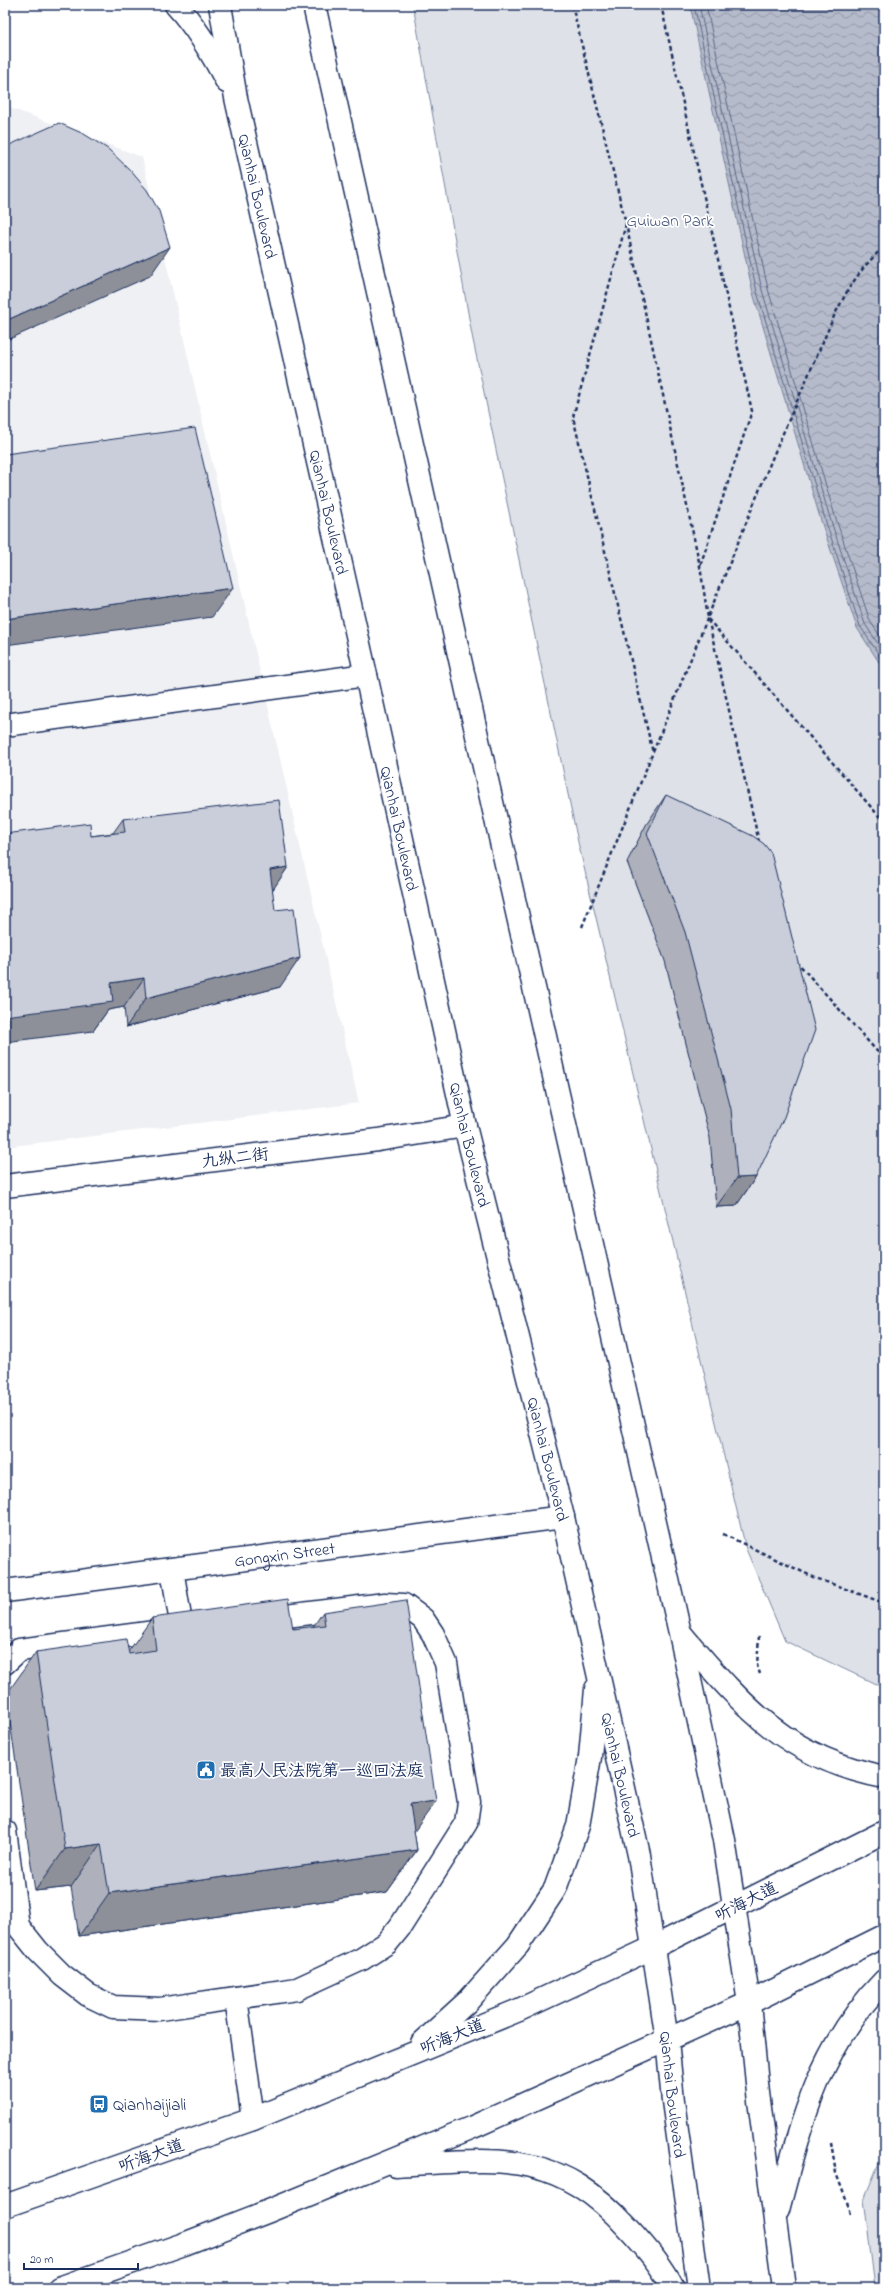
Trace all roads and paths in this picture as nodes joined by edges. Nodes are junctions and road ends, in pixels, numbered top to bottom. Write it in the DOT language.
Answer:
graph roads {
  1 [pos="176,5"];
  2 [pos="220,5"];
  3 [pos="314,5"];
  4 [pos="330,5"];
  5 [pos="572,5"];
  6 [pos="661,5"];
  7 [pos="328,70"];
  8 [pos="236,98"];
  9 [pos="626,224"];
  10 [pos="884,246"];
  11 [pos="700,566"];
  12 [pos="708,618"];
  13 [pos="366,674"];
  14 [pos="5,725"];
  15 [pos="653,754"];
  16 [pos="884,822"];
  17 [pos="760,847"];
  18 [pos="582,927"];
  19 [pos="793,957"];
  20 [pos="884,1060"];
  21 [pos="465,1126"];
  22 [pos="5,1186"];
  23 [pos="563,1517"];
  24 [pos="723,1534"];
  25 [pos="172,1569"];
  26 [pos="5,1591"];
  27 [pos="884,1603"];
  28 [pos="244,1621"];
  29 [pos="205,1626"];
  30 [pos="182,1629"];
  31 [pos="680,1633"];
  32 [pos="5,1663"];
  33 [pos="598,1666"];
  34 [pos="884,1777"];
  35 [pos="5,1831"];
  36 [pos="884,1832"];
  37 [pos="734,1908"];
  38 [pos="12,1927"];
  39 [pos="884,1936"];
  40 [pos="654,1947"];
  41 [pos="884,1980"];
  42 [pos="236,1998"];
  43 [pos="750,2003"];
  44 [pos="668,2040"];
  45 [pos="411,2053"];
  46 [pos="253,2119"];
  47 [pos="832,2136"];
  48 [pos="380,2165"];
  49 [pos="5,2206"];
  50 [pos="851,2213"];
  51 [pos="775,2221"];
  52 [pos="59,2288"];
  53 [pos="673,2288"];
  54 [pos="699,2288"];
  55 [pos="784,2288"];
  1 -- 8 [label="main road"];
  2 -- 8 [label="main road, Qianhai Boulevard"];
  3 -- 7 [label="main road"];
  4 -- 7 [label="main road"];
  5 -- 9 [label="path"];
  6 -- 11 [label="path"];
  7 -- 31 [label="main road"];
  8 -- 13 [label="main road, Qianhai Boulevard"];
  9 -- 11 [label="path"];
  9 -- 15 [label="path"];
  10 -- 12 [label="path"];
  11 -- 12 [label="path"];
  12 -- 15 [label="path"];
  12 -- 16 [label="path"];
  12 -- 17 [label="path"];
  13 -- 14 [label="main road"];
  13 -- 21 [label="main road, Qianhai Boulevard"];
  15 -- 18 [label="path"];
  19 -- 20 [label="path"];
  21 -- 22 [label="main road, 九纵二街"];
  21 -- 23 [label="main road, Qianhai Boulevard"];
  23 -- 25 [label="main road, Gongxin Street"];
  23 -- 33 [label="main road, Qianhai Boulevard"];
  24 -- 27 [label="path"];
  25 -- 26 [label="main road, Gongxin Street"];
  25 -- 30 [label="main road"];
  28 -- 42 [label="main road"];
  29 -- 30 [label="main road"];
  30 -- 32 [label="main road"];
  31 -- 34 [label="main road"];
  31 -- 37 [label="main road"];
  33 -- 40 [label="main road, Qianhai Boulevard"];
  33 -- 45 [label="main road"];
  35 -- 38 [label="main road"];
  36 -- 37 [label="main road, 听海大道"];
  37 -- 40 [label="main road, 听海大道"];
  37 -- 43 [label="main road"];
  38 -- 42 [label="main road"];
  39 -- 43 [label="main road"];
  40 -- 44 [label="main road, Qianhai Boulevard"];
  40 -- 45 [label="main road, 听海大道"];
  41 -- 51 [label="main road"];
  42 -- 46 [label="main road"];
  43 -- 44 [label="main road"];
  43 -- 51 [label="main road"];
  44 -- 48 [label="main road"];
  44 -- 54 [label="main road, Qianhai Boulevard"];
  45 -- 46 [label="main road, 听海大道"];
  46 -- 49 [label="main road, 听海大道"];
  47 -- 50 [label="path"];
  48 -- 52 [label="main road"];
  48 -- 53 [label="main road"];
  51 -- 55 [label="main road"];
}
